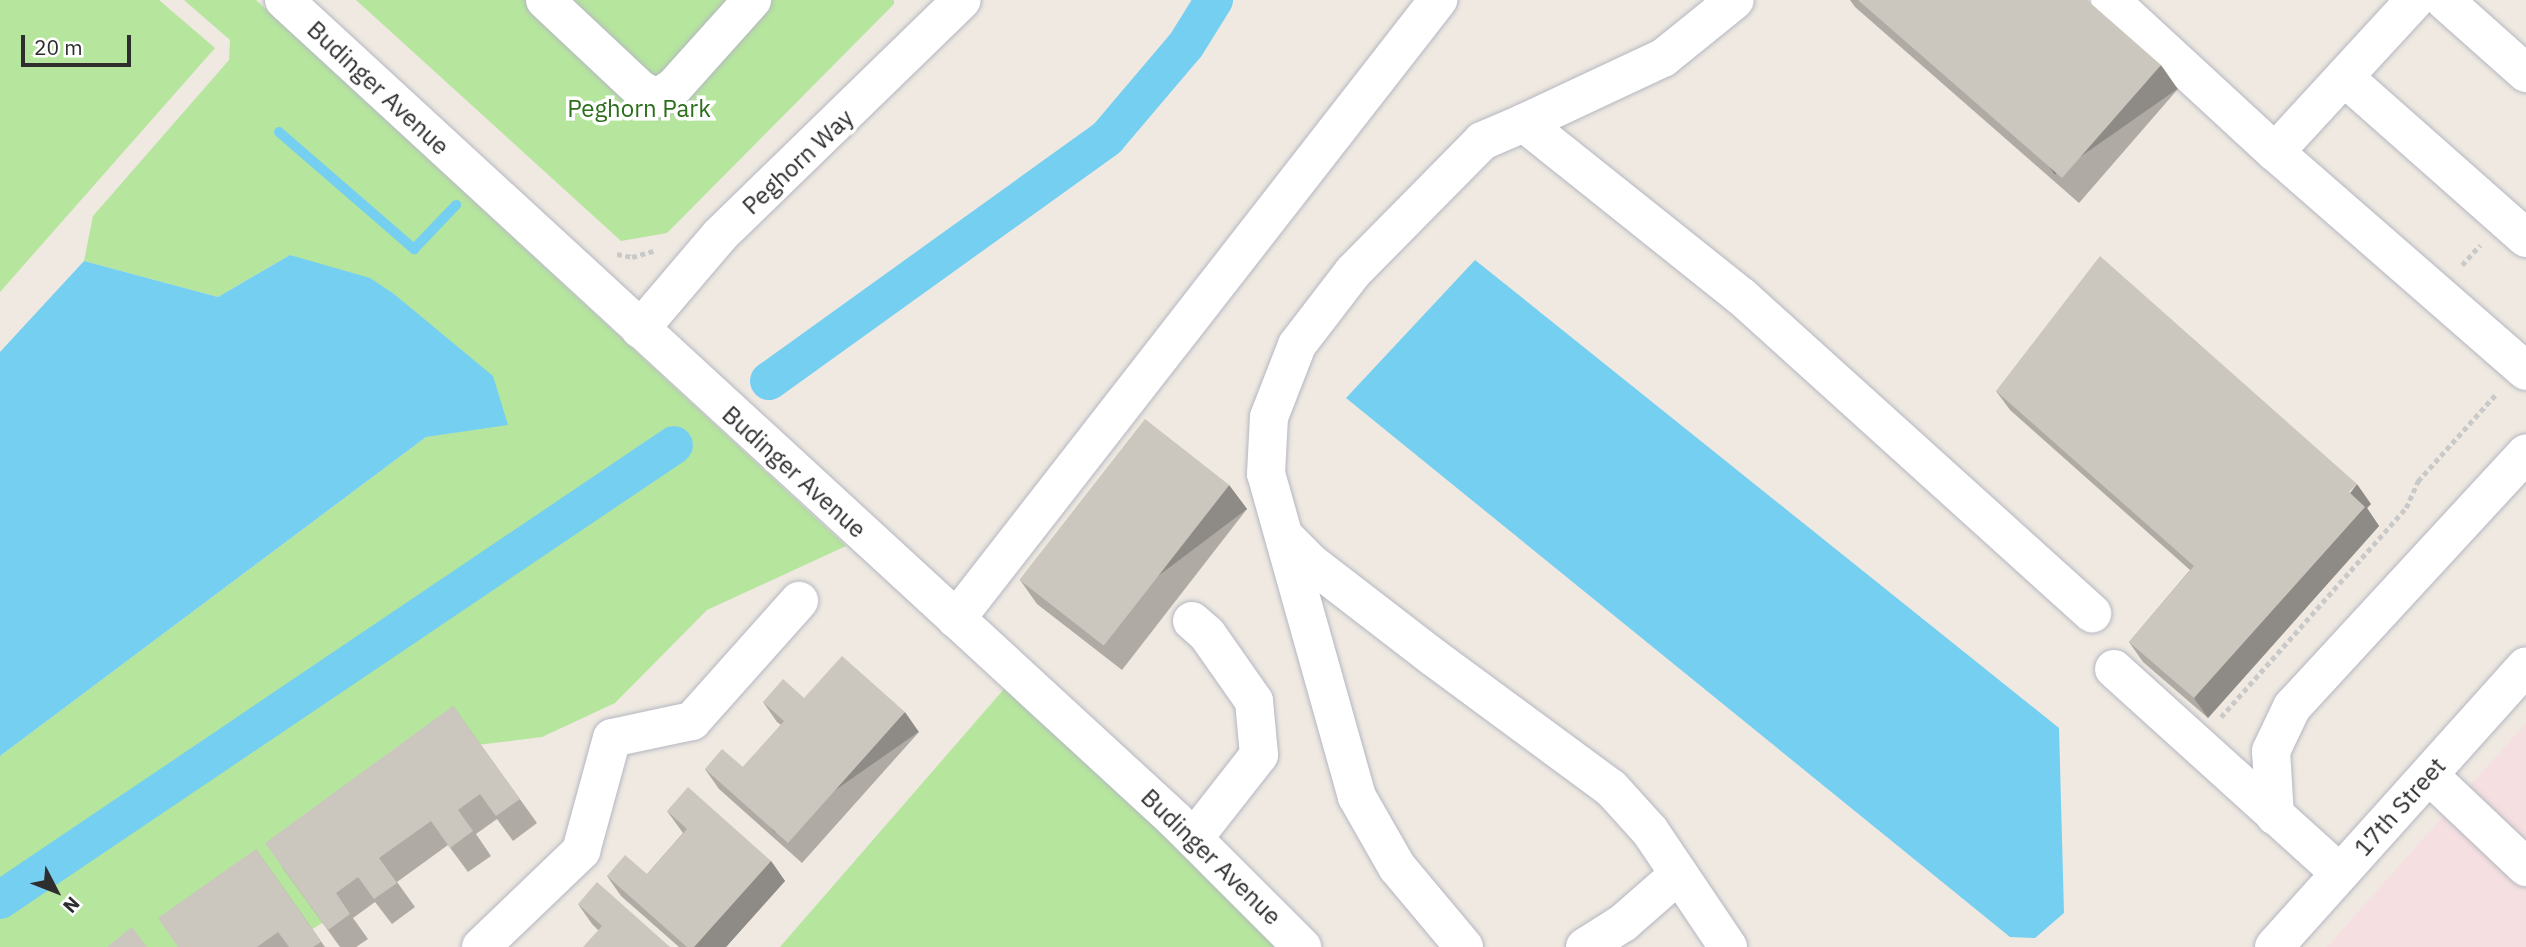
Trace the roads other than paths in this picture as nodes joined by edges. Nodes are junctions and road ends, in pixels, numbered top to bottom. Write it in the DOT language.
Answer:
graph roads {
  1 [pos="284,0"];
  2 [pos="545,0"];
  3 [pos="752,0"];
  4 [pos="1437,0"];
  5 [pos="1735,0"];
  6 [pos="2110,0"];
  7 [pos="2414,0"];
  8 [pos="2444,0"];
  9 [pos="955,3"];
  10 [pos="2526,73"];
  11 [pos="2344,77"];
  12 [pos="1524,123"];
  13 [pos="2275,152"];
  14 [pos="2515,228"];
  15 [pos="640,329"];
  16 [pos="2526,370"];
  17 [pos="2526,453"];
  18 [pos="1285,537"];
  19 [pos="799,601"];
  20 [pos="2092,612"];
  21 [pos="956,619"];
  22 [pos="1192,621"];
  23 [pos="2526,666"];
  24 [pos="2114,669"];
  25 [pos="2428,775"];
  26 [pos="2275,816"];
  27 [pos="1194,838"];
  28 [pos="2526,867"];
  29 [pos="2340,873"];
  30 [pos="1679,874"];
  31 [pos="481,947"];
  32 [pos="1302,947"];
  33 [pos="1464,947"];
  34 [pos="1585,947"];
  35 [pos="1728,947"];
  36 [pos="2274,947"];
  1 -- 15 [label="street, Budinger Avenue"];
  2 -- 3 [label="street"];
  4 -- 21 [label="street"];
  5 -- 12 [label="street"];
  6 -- 13 [label="street"];
  7 -- 11 [label="street"];
  8 -- 10 [label="street"];
  9 -- 15 [label="street, Peghorn Way"];
  11 -- 13 [label="street"];
  11 -- 14 [label="street"];
  12 -- 18 [label="street"];
  12 -- 20 [label="street"];
  13 -- 16 [label="street"];
  15 -- 21 [label="street, Budinger Avenue"];
  17 -- 26 [label="street"];
  18 -- 30 [label="street"];
  18 -- 33 [label="street"];
  19 -- 31 [label="street"];
  21 -- 27 [label="street, Budinger Avenue"];
  22 -- 27 [label="street"];
  23 -- 25 [label="street, 17th Street"];
  24 -- 26 [label="street"];
  25 -- 28 [label="street"];
  25 -- 29 [label="street, 17th Street"];
  26 -- 29 [label="street"];
  27 -- 32 [label="street, Budinger Avenue"];
  29 -- 36 [label="street, 17th Street"];
  30 -- 34 [label="street"];
  30 -- 35 [label="street"];
}
